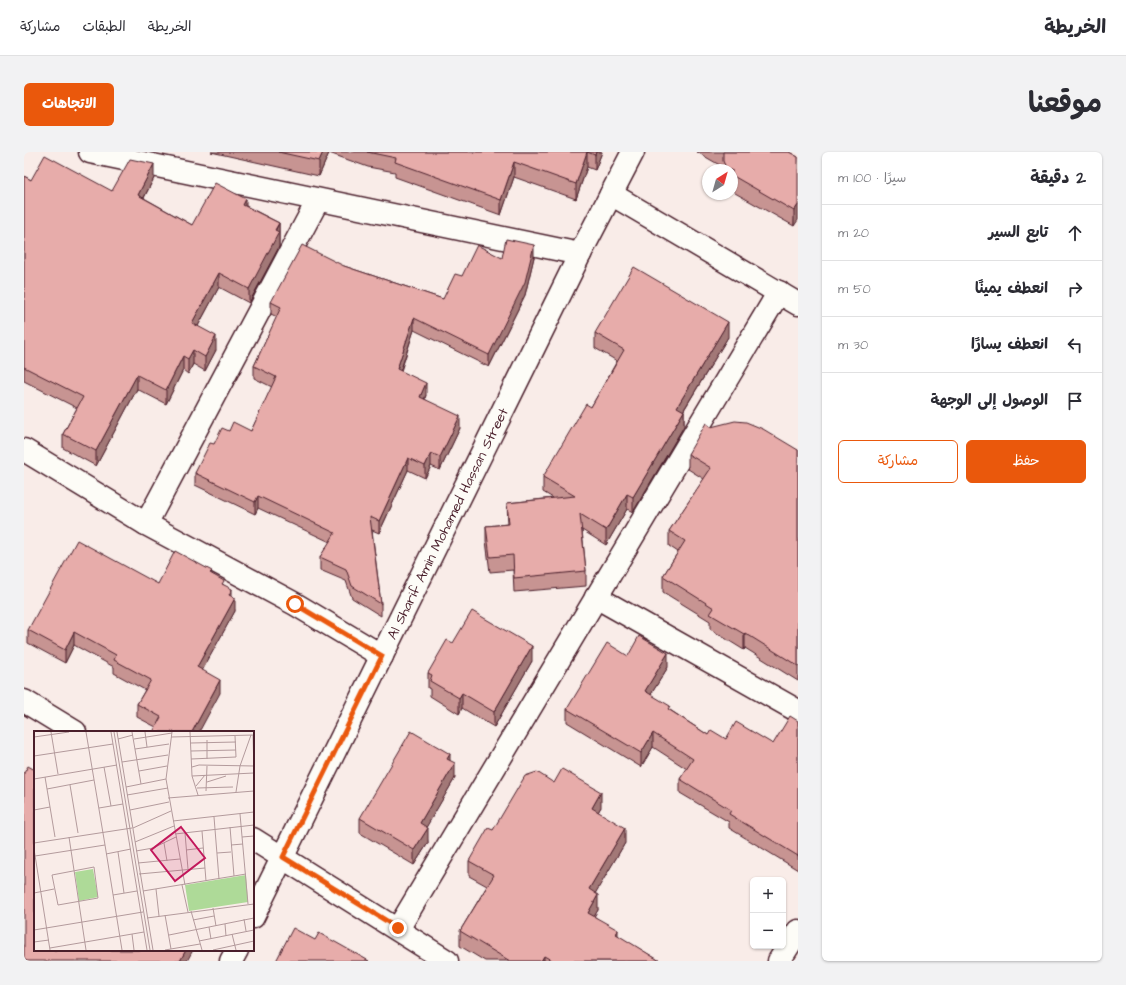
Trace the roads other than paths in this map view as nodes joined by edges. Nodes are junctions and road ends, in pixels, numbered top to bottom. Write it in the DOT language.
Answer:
graph roads {
  1 [pos="90,152"];
  2 [pos="633,152"];
  3 [pos="612,194"];
  4 [pos="318,200"];
  5 [pos="580,254"];
  6 [pos="779,292"];
  7 [pos="798,304"];
  8 [pos="24,450"];
  9 [pos="146,524"];
  10 [pos="596,597"];
  11 [pos="382,656"];
  12 [pos="24,702"];
  13 [pos="798,710"];
  14 [pos="73,731"];
  15 [pos="254,840"];
  16 [pos="283,857"];
  17 [pos="254,915"];
  18 [pos="398,928"];
  19 [pos="798,931"];
  20 [pos="236,951"];
  21 [pos="231,961"];
  22 [pos="447,961"];
  23 [pos="779,961"];
  1 -- 4 [label="street"];
  2 -- 3 [label="street, Al Sharif Amin Mohamed Hassan Street"];
  3 -- 5 [label="street, Al Sharif Amin Mohamed Hassan Street"];
  3 -- 6 [label="street"];
  4 -- 5 [label="street"];
  4 -- 9 [label="street"];
  5 -- 11 [label="street, Al Sharif Amin Mohamed Hassan Street"];
  6 -- 7 [label="street"];
  6 -- 10 [label="street"];
  8 -- 9 [label="street"];
  9 -- 11 [label="street"];
  10 -- 13 [label="street"];
  10 -- 18 [label="street"];
  11 -- 16 [label="street, Al Sharif Amin Mohamed Hassan Street"];
  12 -- 14 [label="street"];
  15 -- 16 [label="street"];
  16 -- 17 [label="street, Al Sharif Amin Mohamed Hassan Street"];
  16 -- 18 [label="street"];
  18 -- 22 [label="street"];
  19 -- 23 [label="street"];
  20 -- 21 [label="street"];
}
